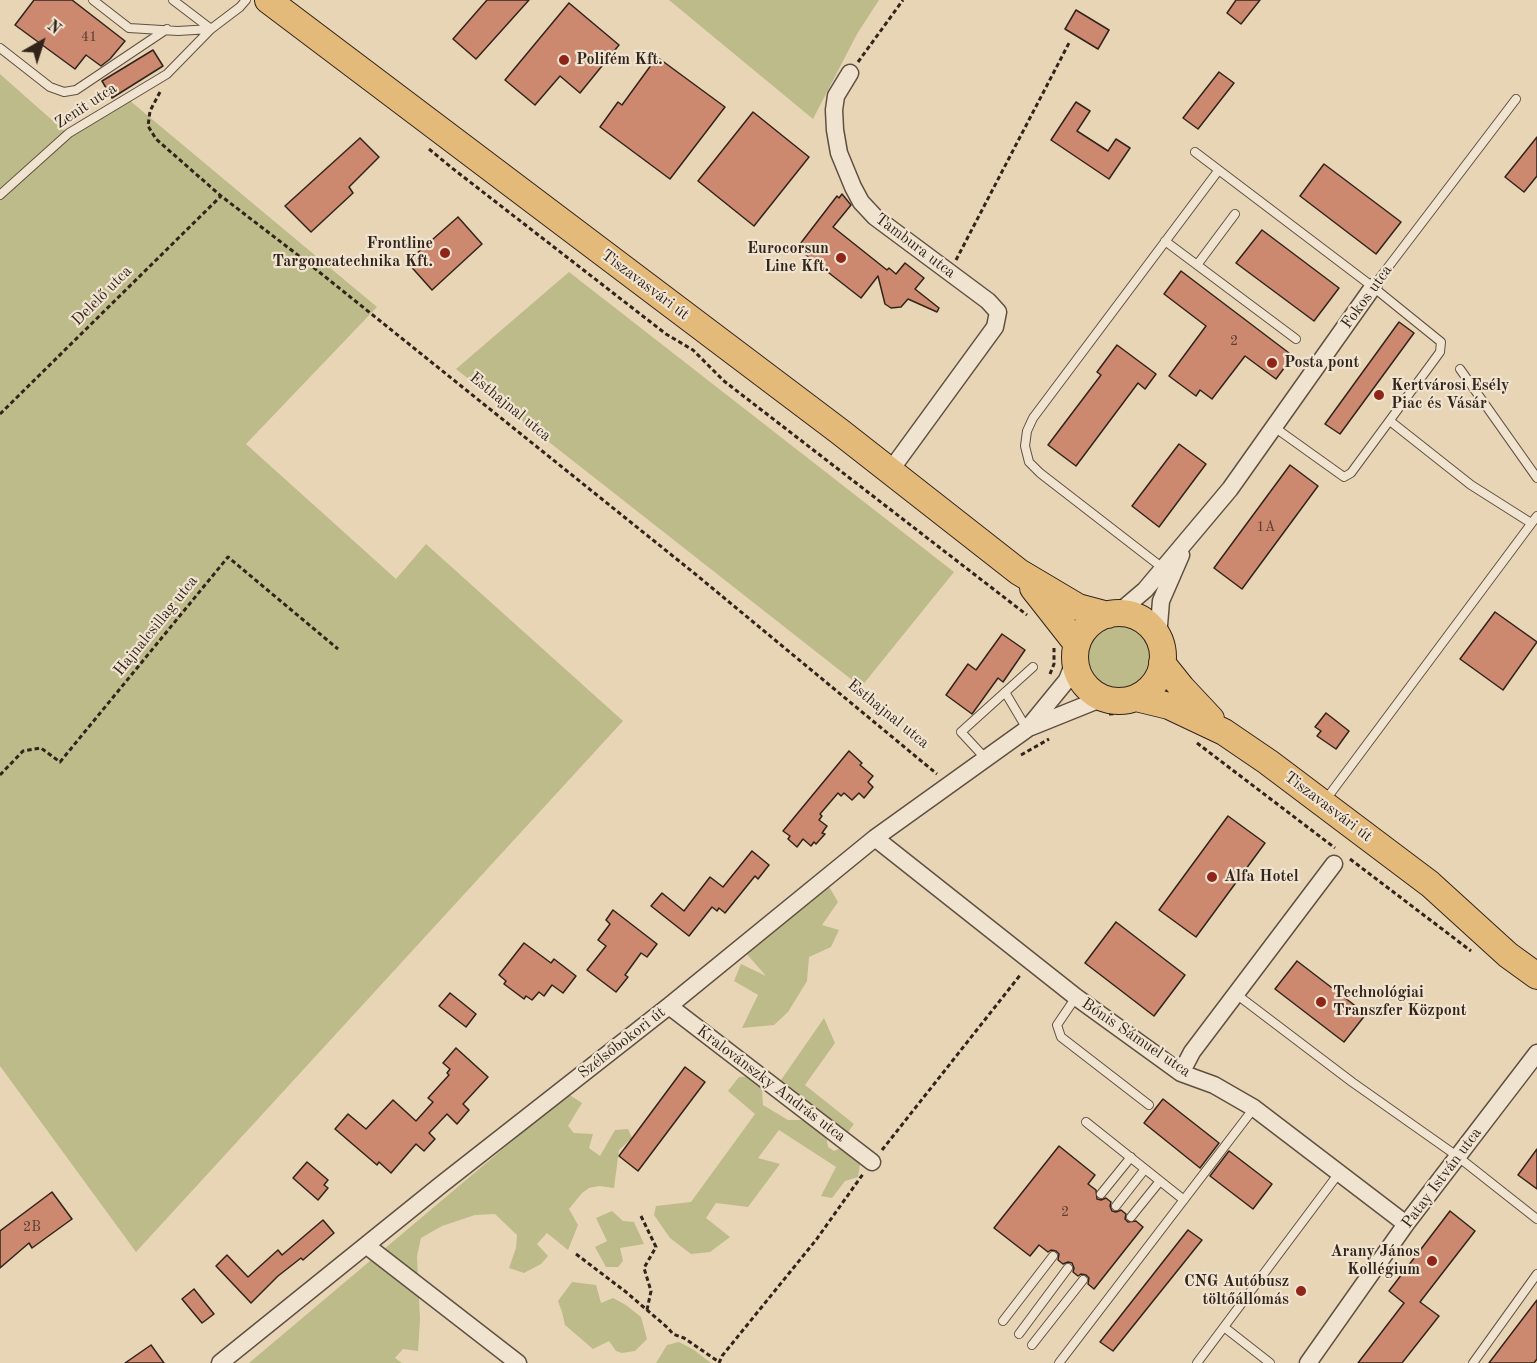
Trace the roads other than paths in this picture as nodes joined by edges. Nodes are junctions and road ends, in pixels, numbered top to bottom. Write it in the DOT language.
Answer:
graph roads {
  1 [pos="93,0"];
  2 [pos="173,0"];
  3 [pos="246,0"];
  4 [pos="268,0"];
  5 [pos="167,29"];
  6 [pos="211,29"];
  7 [pos="0,48"];
  8 [pos="850,73"];
  9 [pos="1516,99"];
  10 [pos="1196,152"];
  11 [pos="1218,171"];
  12 [pos="0,195"];
  13 [pos="1235,214"];
  14 [pos="1165,241"];
  15 [pos="1197,265"];
  16 [pos="1373,287"];
  17 [pos="1296,339"];
  18 [pos="1460,369"];
  19 [pos="1390,421"];
  20 [pos="1274,427"];
  21 [pos="890,471"];
  22 [pos="1537,478"];
  23 [pos="1537,516"];
  24 [pos="1531,523"];
  25 [pos="1019,572"];
  26 [pos="1163,575"];
  27 [pos="1113,614"];
  28 [pos="1158,637"];
  29 [pos="1065,653"];
  30 [pos="1162,663"];
  31 [pos="1033,667"];
  32 [pos="1005,692"];
  33 [pos="1130,705"];
  34 [pos="1102,706"];
  35 [pos="1027,729"];
  36 [pos="1224,732"];
  37 [pos="987,760"];
  38 [pos="1323,802"];
  39 [pos="875,838"];
  40 [pos="1338,856"];
  41 [pos="1430,884"];
  42 [pos="1537,955"];
  43 [pos="1537,976"];
  44 [pos="1236,994"];
  45 [pos="1076,997"];
  46 [pos="669,1006"];
  47 [pos="1537,1053"];
  48 [pos="1182,1073"];
  49 [pos="1149,1105"];
  50 [pos="1254,1108"];
  51 [pos="1086,1122"];
  52 [pos="1457,1156"];
  53 [pos="1131,1157"];
  54 [pos="872,1162"];
  55 [pos="1145,1169"];
  56 [pos="1339,1173"];
  57 [pos="1160,1181"];
  58 [pos="1101,1194"];
  59 [pos="1184,1200"];
  60 [pos="1116,1206"];
  61 [pos="1131,1217"];
  62 [pos="1537,1219"];
  63 [pos="1406,1224"];
  64 [pos="367,1246"];
  65 [pos="1053,1256"];
  66 [pos="1068,1268"];
  67 [pos="1537,1274"];
  68 [pos="1083,1280"];
  69 [pos="1003,1321"];
  70 [pos="1224,1327"];
  71 [pos="1019,1334"];
  72 [pos="1032,1345"];
  73 [pos="220,1363"];
  74 [pos="518,1363"];
  75 [pos="1059,1363"];
  76 [pos="1197,1363"];
  77 [pos="1270,1363"];
  78 [pos="1308,1363"];
  79 [pos="1473,1363"];
  1 -- 5 [label="lane"];
  2 -- 6 [label="lane"];
  3 -- 6 [label="lane"];
  4 -- 21 [label="main road, Tiszavasvári út"];
  5 -- 6 [label="lane"];
  5 -- 7 [label="lane"];
  6 -- 12 [label="lane, Zenit utca"];
  8 -- 21 [label="street, Tambura utca"];
  9 -- 16 [label="lane, Fokos utca"];
  10 -- 11 [label="lane"];
  11 -- 14 [label="lane"];
  11 -- 16 [label="lane"];
  13 -- 15 [label="lane"];
  14 -- 15 [label="lane"];
  14 -- 26 [label="lane"];
  15 -- 17 [label="lane"];
  16 -- 19 [label="lane"];
  16 -- 20 [label="street, Fokos utca"];
  18 -- 22 [label="lane"];
  19 -- 20 [label="lane"];
  19 -- 24 [label="lane"];
  20 -- 26 [label="street, Fokos utca"];
  21 -- 25 [label="main road, Tiszavasvári út"];
  23 -- 24 [label="lane"];
  24 -- 38 [label="lane"];
  25 -- 27 [label="main road"];
  25 -- 29 [label="main road"];
  26 -- 27 [label="street, Fokos utca"];
  26 -- 28 [label="street"];
  27 -- 28 [label="main road"];
  27 -- 29 [label="main road"];
  28 -- 30 [label="main road"];
  29 -- 34 [label="main road"];
  29 -- 35 [label="street"];
  30 -- 33 [label="main road"];
  30 -- 36 [label="main road"];
  31 -- 32 [label="lane"];
  32 -- 35 [label="lane"];
  32 -- 37 [label="lane"];
  33 -- 34 [label="main road"];
  33 -- 36 [label="main road"];
  34 -- 35 [label="street"];
  35 -- 37 [label="street, Szélsőbokori út"];
  36 -- 38 [label="main road, Tiszavasvári út"];
  37 -- 39 [label="street, Szélsőbokori út"];
  38 -- 41 [label="main road, Tiszavasvári út"];
  39 -- 45 [label="street, Bónis Sámuel utca"];
  39 -- 46 [label="street, Szélsőbokori út"];
  40 -- 44 [label="street"];
  41 -- 42 [label="main road, Tiszavasvári út"];
  41 -- 43 [label="main road, Tiszavasvári út"];
  44 -- 48 [label="street"];
  44 -- 52 [label="lane"];
  45 -- 48 [label="street, Bónis Sámuel utca"];
  45 -- 49 [label="lane"];
  46 -- 54 [label="street, Kralovánszky András utca"];
  46 -- 64 [label="street, Szélsőbokori út"];
  47 -- 52 [label="street, Patay István utca"];
  48 -- 50 [label="street, Bónis Sámuel utca"];
  50 -- 56 [label="street, Bónis Sámuel utca"];
  50 -- 59 [label="lane"];
  51 -- 53 [label="lane"];
  52 -- 62 [label="lane"];
  52 -- 63 [label="street, Patay István utca"];
  53 -- 55 [label="lane"];
  53 -- 58 [label="lane"];
  55 -- 57 [label="lane"];
  55 -- 60 [label="lane"];
  56 -- 63 [label="street, Bónis Sámuel utca"];
  56 -- 70 [label="lane"];
  57 -- 59 [label="lane"];
  57 -- 61 [label="lane"];
  59 -- 75 [label="lane"];
  63 -- 78 [label="street, Patay István utca"];
  64 -- 73 [label="street, Szélsőbokori út"];
  64 -- 74 [label="street"];
  65 -- 69 [label="lane"];
  66 -- 71 [label="lane"];
  67 -- 79 [label="lane"];
  68 -- 72 [label="lane"];
  70 -- 76 [label="lane"];
  70 -- 77 [label="lane"];
}
